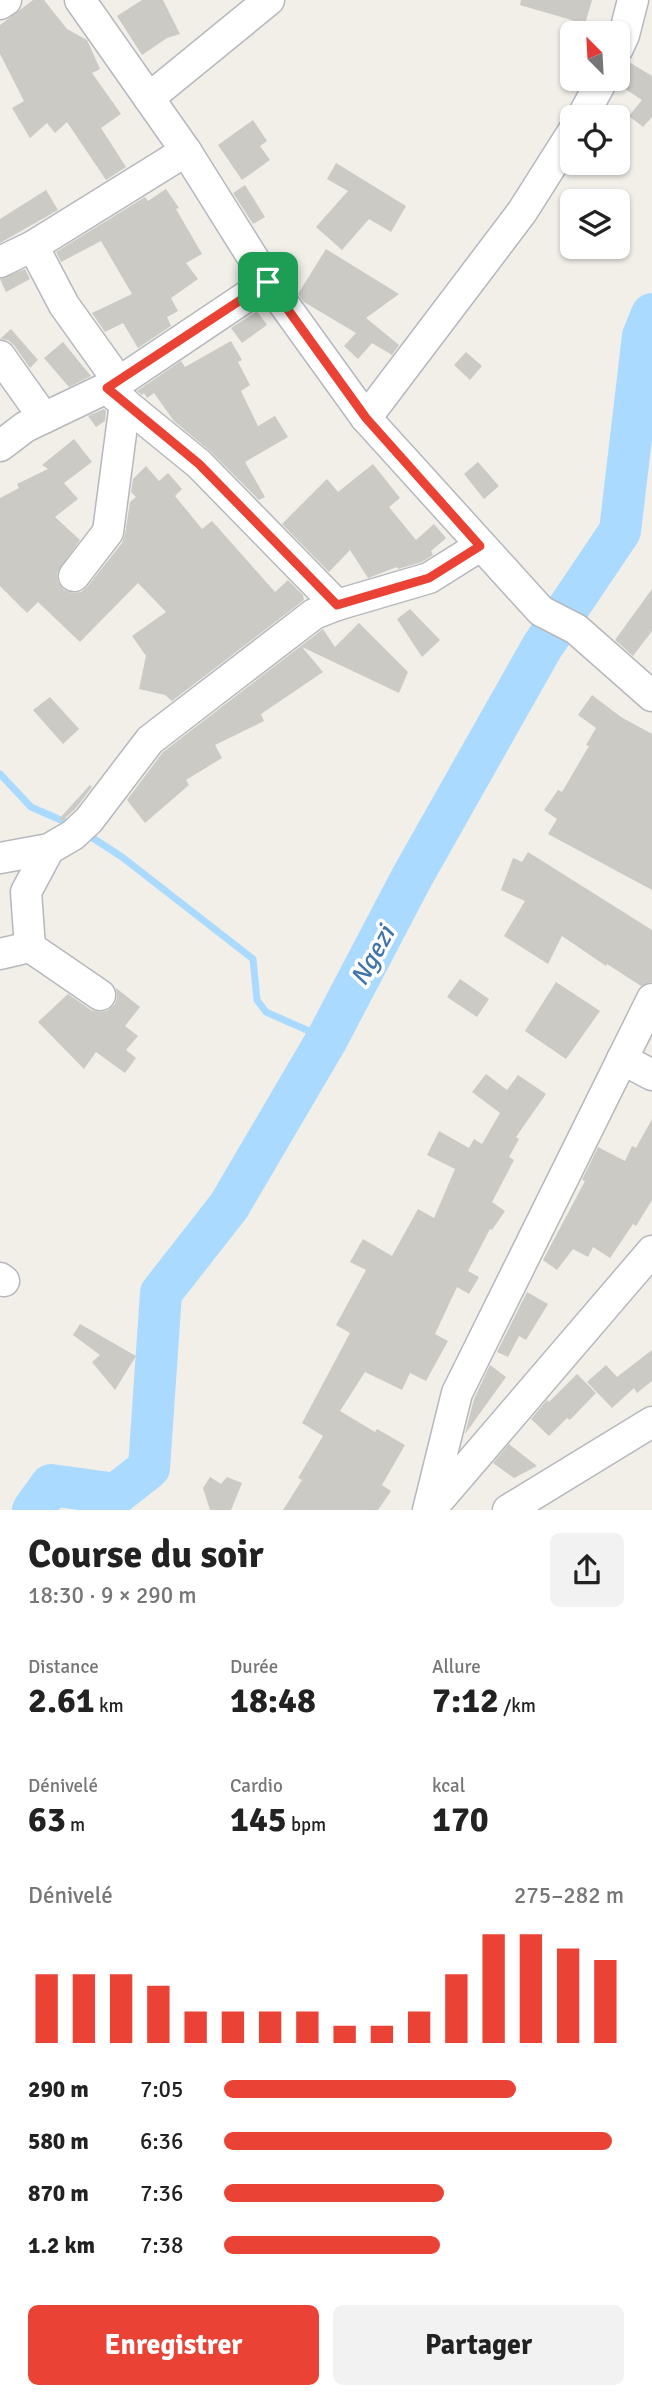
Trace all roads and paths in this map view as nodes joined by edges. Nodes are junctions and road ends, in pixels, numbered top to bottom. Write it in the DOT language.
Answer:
graph roads {
  1 [pos="6,0"];
  2 [pos="80,0"];
  3 [pos="269,0"];
  4 [pos="633,0"];
  5 [pos="0,4"];
  6 [pos="628,21"];
  7 [pos="149,98"];
  8 [pos="186,151"];
  9 [pos="560,152"];
  10 [pos="33,246"];
  11 [pos="0,262"];
  12 [pos="268,282"];
  13 [pos="0,356"];
  14 [pos="117,391"];
  15 [pos="44,418"];
  16 [pos="366,418"];
  17 [pos="0,446"];
  18 [pos="480,546"];
  19 [pos="74,576"];
  20 [pos="337,605"];
  21 [pos="652,696"];
  22 [pos="70,835"];
  23 [pos="0,858"];
  24 [pos="30,947"];
  25 [pos="0,954"];
  26 [pos="100,995"];
  27 [pos="652,999"];
  28 [pos="622,1059"];
  29 [pos="652,1075"];
  30 [pos="652,1251"];
  31 [pos="652,1422"];
  32 [pos="429,1510"];
  33 [pos="508,1510"];
  1 -- 5 [label="street"];
  2 -- 7 [label="street"];
  3 -- 7 [label="street"];
  4 -- 6 [label="street"];
  7 -- 8 [label="street"];
  8 -- 10 [label="street"];
  8 -- 12 [label="street"];
  9 -- 16 [label="street"];
  10 -- 11 [label="street"];
  10 -- 14 [label="street"];
  12 -- 14 [label="street"];
  12 -- 16 [label="street"];
  13 -- 15 [label="street"];
  14 -- 15 [label="street"];
  14 -- 19 [label="street"];
  14 -- 20 [label="street"];
  15 -- 17 [label="street"];
  16 -- 18 [label="street"];
  18 -- 20 [label="street"];
  18 -- 21 [label="street"];
  20 -- 22 [label="street"];
  22 -- 23 [label="street"];
  22 -- 24 [label="street"];
  24 -- 25 [label="street"];
  24 -- 26 [label="street"];
  27 -- 28 [label="street"];
  28 -- 29 [label="street"];
  28 -- 32 [label="street"];
  30 -- 32 [label="street"];
  31 -- 33 [label="street"];
}
